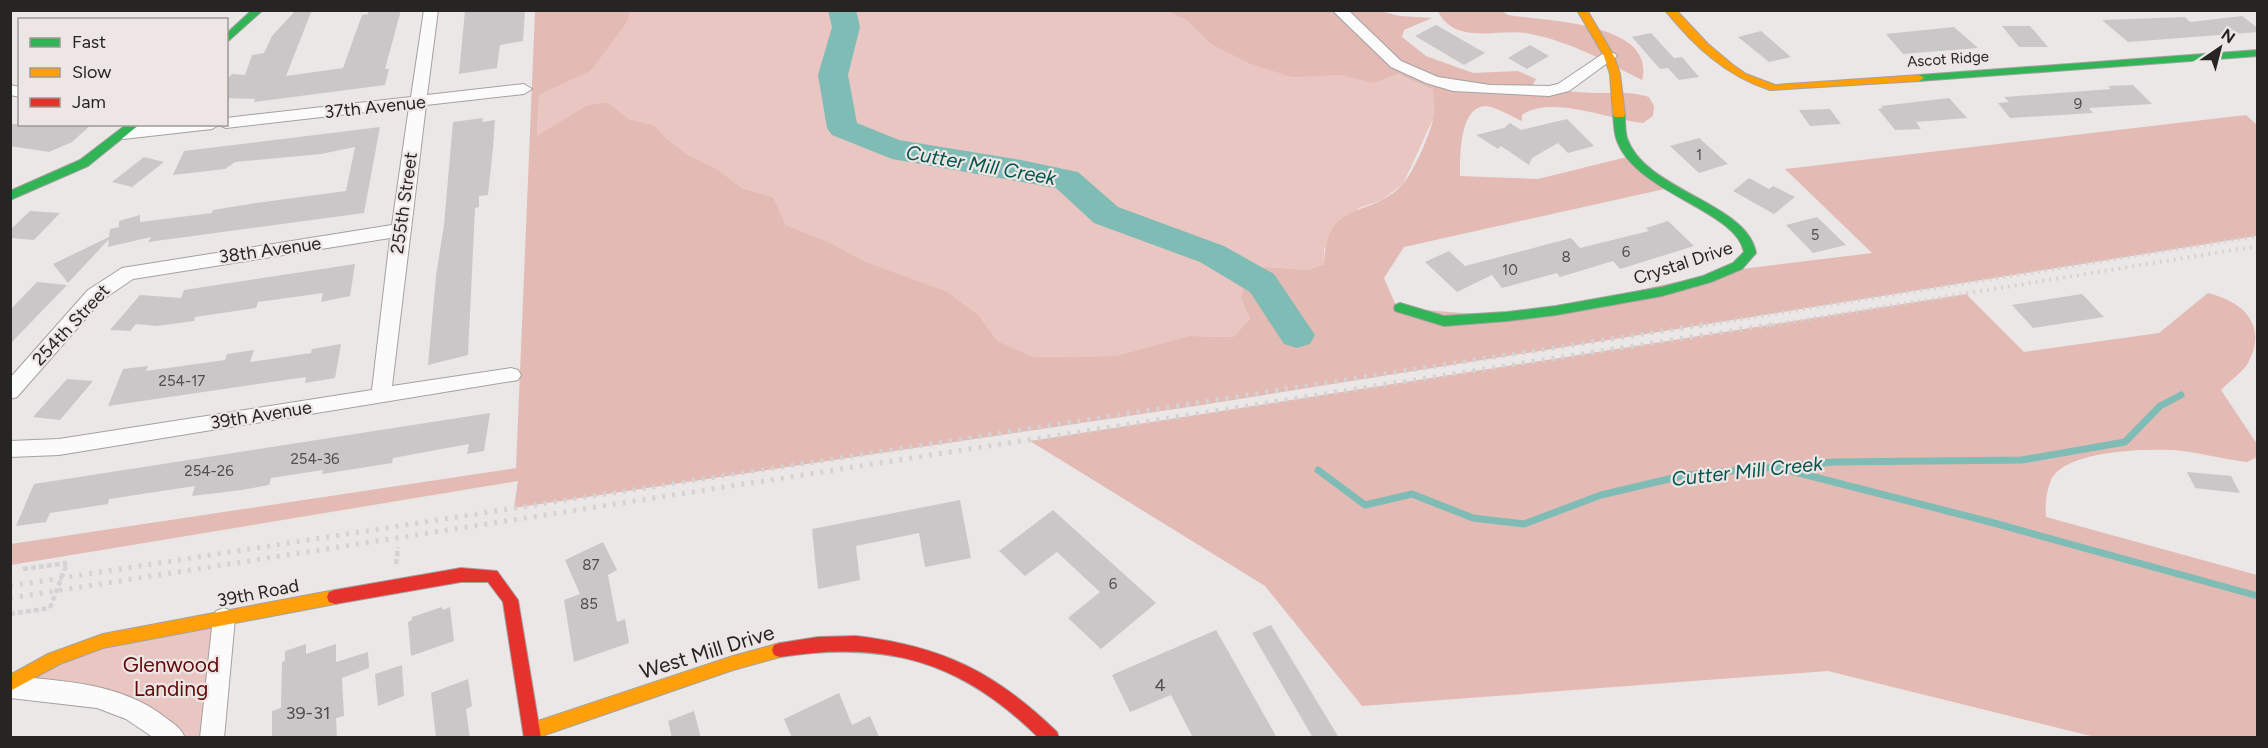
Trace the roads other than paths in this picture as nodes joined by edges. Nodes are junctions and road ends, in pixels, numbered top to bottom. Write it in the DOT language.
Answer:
graph roads {
  1 [pos="258,10"];
  2 [pos="431,10"];
  3 [pos="1339,10"];
  4 [pos="1582,10"];
  5 [pos="1670,10"];
  6 [pos="228,38"];
  7 [pos="2258,53"];
  8 [pos="1609,56"];
  9 [pos="524,89"];
  10 [pos="419,102"];
  11 [pos="228,123"];
  12 [pos="179,126"];
  13 [pos="129,129"];
  14 [pos="10,196"];
  15 [pos="400,230"];
  16 [pos="140,269"];
  17 [pos="1400,308"];
  18 [pos="511,375"];
  19 [pos="10,392"];
  20 [pos="381,396"];
  21 [pos="10,449"];
  22 [pos="224,618"];
  23 [pos="10,686"];
  24 [pos="532,734"];
  25 [pos="173,738"];
  26 [pos="212,738"];
  27 [pos="1051,738"];
  1 -- 6 [label="street"];
  2 -- 10 [label="street, 255th Street"];
  3 -- 8 [label="street"];
  4 -- 8 [label="street"];
  5 -- 7 [label="street, Ascot Ridge"];
  8 -- 17 [label="street, Crystal Drive"];
  9 -- 10 [label="street, 37th Avenue"];
  10 -- 11 [label="street, 37th Avenue"];
  10 -- 15 [label="street, 255th Street"];
  12 -- 13 [label="street"];
  13 -- 14 [label="street"];
  15 -- 16 [label="street, 38th Avenue"];
  15 -- 20 [label="street, 255th Street"];
  16 -- 19 [label="street, 254th Street"];
  18 -- 20 [label="street, 39th Avenue"];
  20 -- 21 [label="street, 39th Avenue"];
  22 -- 23 [label="street, 39th Road"];
  22 -- 24 [label="street, 39th Road"];
  22 -- 26 [label="street"];
  23 -- 25 [label="street"];
  24 -- 27 [label="street, West Mill Drive"];
}
